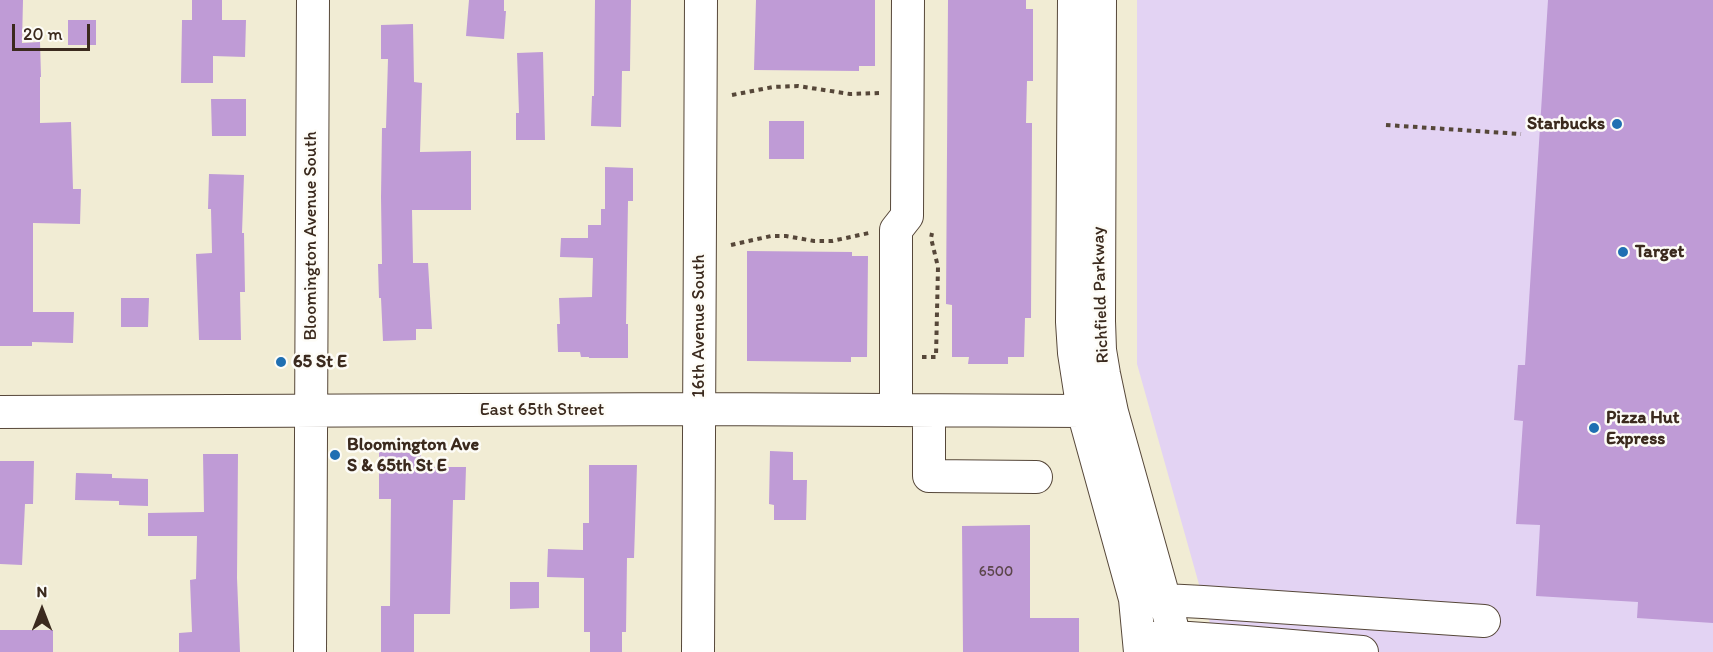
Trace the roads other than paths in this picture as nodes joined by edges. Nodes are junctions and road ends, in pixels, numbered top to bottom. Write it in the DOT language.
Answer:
graph roads {
  1 [pos="313,0"];
  2 [pos="701,0"];
  3 [pos="909,0"];
  4 [pos="1074,0"];
  5 [pos="1100,0"];
  6 [pos="310,410"];
  7 [pos="698,410"];
  8 [pos="896,410"];
  9 [pos="929,411"];
  10 [pos="1083,411"];
  11 [pos="0,412"];
  12 [pos="1036,477"];
  13 [pos="1149,599"];
  14 [pos="1484,621"];
  15 [pos="1140,645"];
  16 [pos="1175,645"];
  17 [pos="1317,651"];
  18 [pos="310,652"];
  19 [pos="699,652"];
  20 [pos="1362,652"];
  1 -- 6 [label="street, Bloomington Avenue South"];
  2 -- 7 [label="street, 16th Avenue South"];
  3 -- 8 [label="street"];
  4 -- 10 [label="street, Richfield Parkway"];
  5 -- 13 [label="street, Richfield Parkway"];
  6 -- 7 [label="street, East 65th Street"];
  6 -- 11 [label="street, East 65th Street"];
  6 -- 18 [label="street, Bloomington Avenue South"];
  7 -- 8 [label="street, East 65th Street"];
  7 -- 19 [label="street, 16th Avenue South"];
  8 -- 9 [label="street, East 65th Street"];
  9 -- 10 [label="street, East 65th Street"];
  9 -- 12 [label="street"];
  10 -- 13 [label="street, Richfield Parkway"];
  13 -- 14 [label="street"];
  13 -- 15 [label="street, Richfield Parkway"];
  13 -- 16 [label="street, Richfield Parkway"];
  15 -- 16 [label="street"];
  16 -- 17 [label="street"];
  17 -- 20 [label="street"];
}
